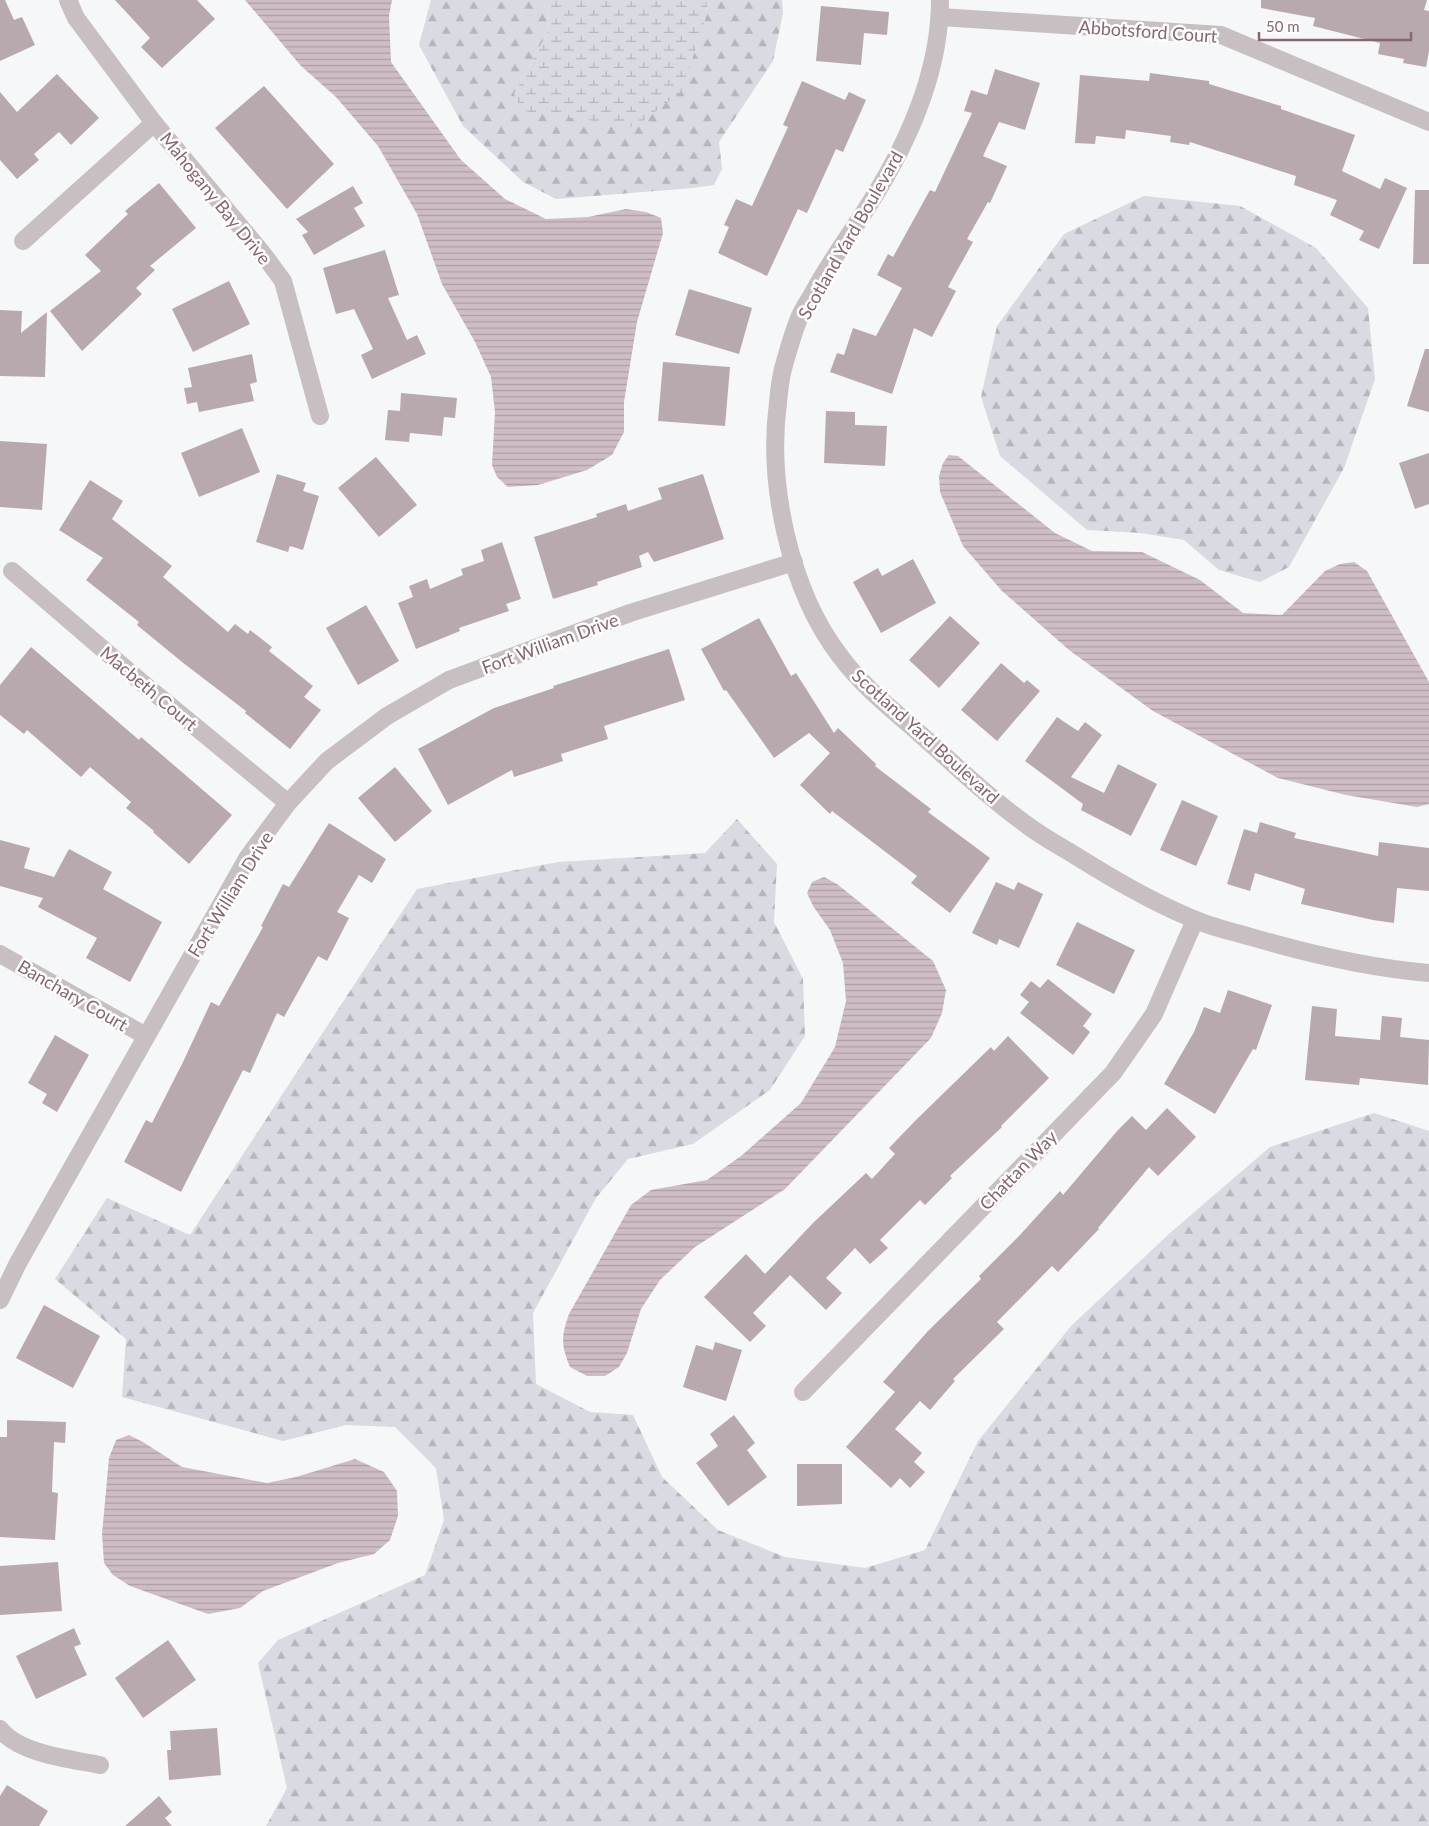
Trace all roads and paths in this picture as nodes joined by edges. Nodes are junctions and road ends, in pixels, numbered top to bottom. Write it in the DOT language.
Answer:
graph roads {
  1 [pos="68,0"];
  2 [pos="940,8"];
  3 [pos="154,122"];
  4 [pos="1429,122"];
  5 [pos="23,241"];
  6 [pos="320,416"];
  7 [pos="794,562"];
  8 [pos="12,571"];
  9 [pos="288,803"];
  10 [pos="1195,920"];
  11 [pos="0,954"];
  12 [pos="1429,974"];
  13 [pos="146,1036"];
  14 [pos="0,1300"];
  15 [pos="802,1392"];
  16 [pos="0,1729"];
  17 [pos="100,1765"];
  1 -- 3 [label="street, Mahogany Bay Drive"];
  2 -- 4 [label="street, Abbotsford Court"];
  2 -- 7 [label="street, Scotland Yard Boulevard"];
  3 -- 5 [label="street"];
  3 -- 6 [label="street, Mahogany Bay Drive"];
  7 -- 9 [label="street, Fort William Drive"];
  7 -- 10 [label="street, Scotland Yard Boulevard"];
  8 -- 9 [label="street, Macbeth Court"];
  9 -- 13 [label="street, Fort William Drive"];
  10 -- 12 [label="street, Scotland Yard Boulevard"];
  10 -- 15 [label="street, Chattan Way"];
  11 -- 13 [label="street, Banchary Court"];
  13 -- 14 [label="street, Fort William Drive"];
  16 -- 17 [label="street"];
}
